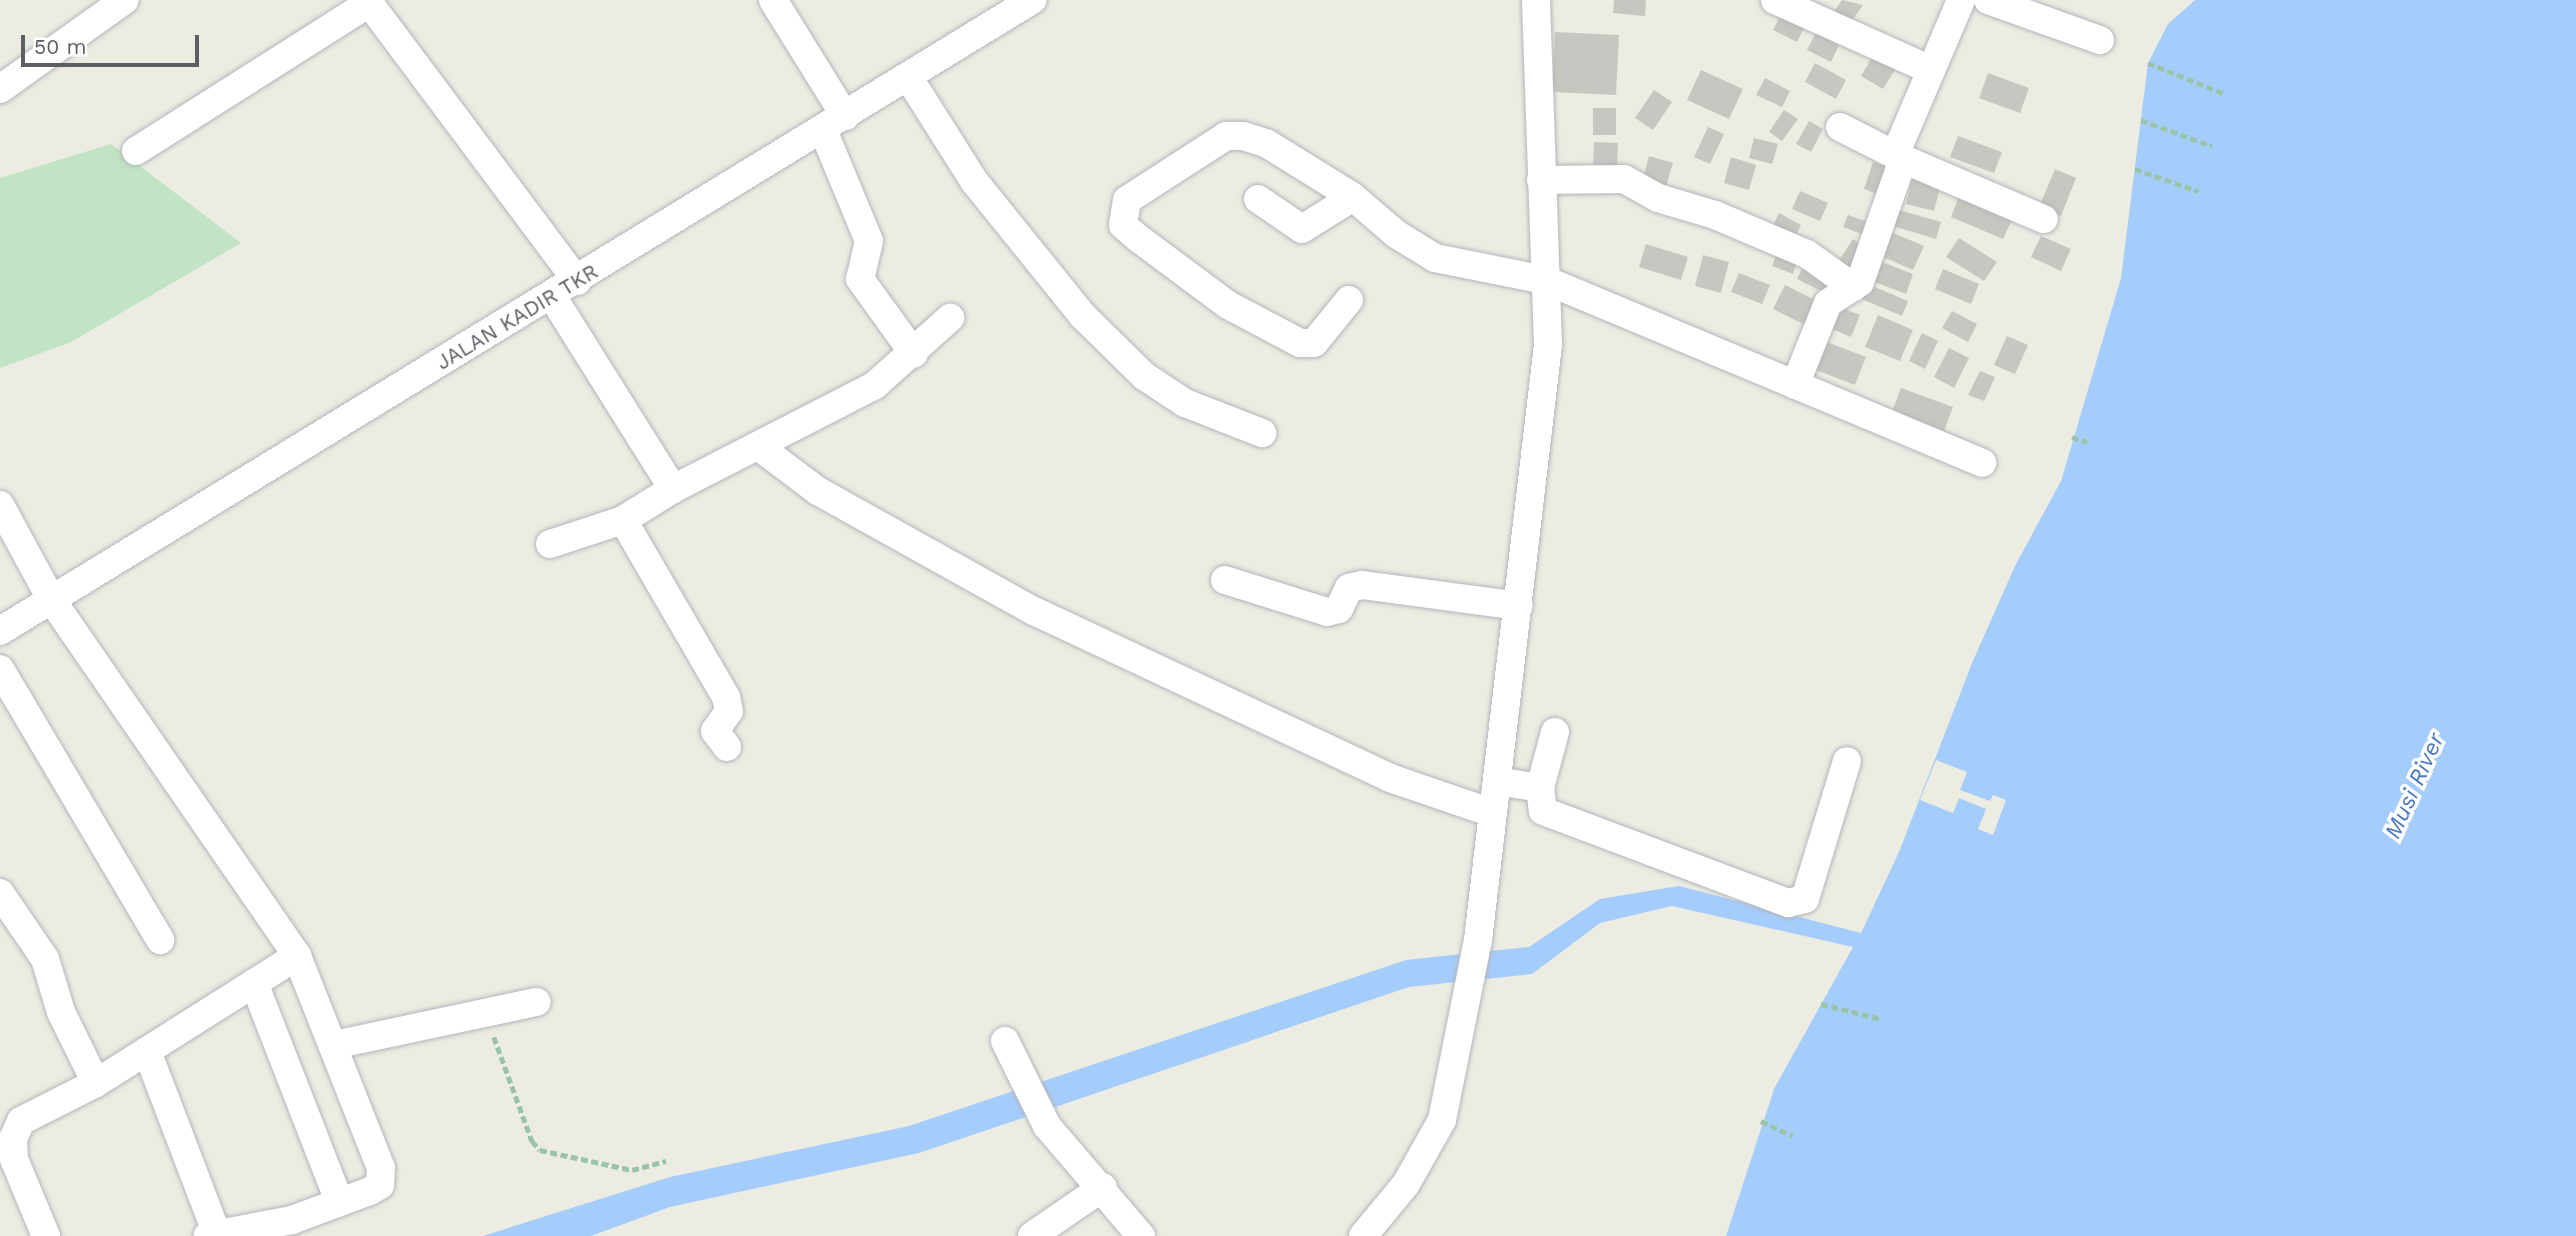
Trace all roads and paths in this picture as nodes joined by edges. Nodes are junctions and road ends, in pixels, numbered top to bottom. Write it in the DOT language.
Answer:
graph roads {
  1 [pos="125,0"];
  2 [pos="773,0"];
  3 [pos="1032,0"];
  4 [pos="1775,0"];
  5 [pos="1961,0"];
  6 [pos="1988,0"];
  7 [pos="368,1"];
  8 [pos="1536,3"];
  9 [pos="2100,40"];
  10 [pos="2148,63"];
  11 [pos="1931,70"];
  12 [pos="909,78"];
  13 [pos="0,89"];
  14 [pos="2223,93"];
  15 [pos="2141,120"];
  16 [pos="834,123"];
  17 [pos="1840,127"];
  18 [pos="2212,145"];
  19 [pos="136,151"];
  20 [pos="1899,157"];
  21 [pos="2135,169"];
  22 [pos="1541,180"];
  23 [pos="2198,191"];
  24 [pos="1353,197"];
  25 [pos="1258,199"];
  26 [pos="2044,219"];
  27 [pos="1545,280"];
  28 [pos="577,281"];
  29 [pos="1853,287"];
  30 [pos="552,296"];
  31 [pos="1349,300"];
  32 [pos="950,318"];
  33 [pos="914,354"];
  34 [pos="1795,385"];
  35 [pos="1262,433"];
  36 [pos="2072,437"];
  37 [pos="2087,442"];
  38 [pos="758,446"];
  39 [pos="1982,463"];
  40 [pos="673,489"];
  41 [pos="0,505"];
  42 [pos="623,520"];
  43 [pos="550,544"];
  44 [pos="1225,580"];
  45 [pos="51,599"];
  46 [pos="1519,606"];
  47 [pos="0,631"];
  48 [pos="0,669"];
  49 [pos="1555,732"];
  50 [pos="727,747"];
  51 [pos="1847,761"];
  52 [pos="1497,781"];
  53 [pos="1540,788"];
  54 [pos="1492,813"];
  55 [pos="0,893"];
  56 [pos="160,940"];
  57 [pos="297,956"];
  58 [pos="254,983"];
  59 [pos="536,1002"];
  60 [pos="1821,1004"];
  61 [pos="485,1013"];
  62 [pos="1881,1019"];
  63 [pos="1004,1041"];
  64 [pos="334,1045"];
  65 [pos="147,1051"];
  66 [pos="96,1083"];
  67 [pos="1761,1121"];
  68 [pos="1793,1136"];
  69 [pos="666,1161"];
  70 [pos="1103,1187"];
  71 [pos="339,1202"];
  72 [pos="213,1235"];
  73 [pos="46,1236"];
  74 [pos="1032,1236"];
  75 [pos="1141,1236"];
  76 [pos="1363,1236"];
  1 -- 13 [label="street"];
  2 -- 16 [label="street"];
  3 -- 12 [label="street, JALAN KADIR TKR"];
  4 -- 11 [label="street"];
  5 -- 11 [label="street"];
  6 -- 9 [label="street"];
  7 -- 19 [label="street"];
  7 -- 28 [label="street"];
  8 -- 22 [label="street"];
  10 -- 14 [label="path"];
  11 -- 20 [label="street"];
  12 -- 16 [label="street, JALAN KADIR TKR"];
  12 -- 35 [label="street"];
  15 -- 18 [label="path"];
  16 -- 28 [label="street, JALAN KADIR TKR"];
  16 -- 33 [label="street"];
  17 -- 20 [label="street"];
  20 -- 26 [label="street"];
  20 -- 29 [label="street"];
  21 -- 23 [label="path"];
  22 -- 27 [label="street"];
  22 -- 29 [label="street"];
  24 -- 25 [label="street"];
  24 -- 27 [label="street"];
  24 -- 31 [label="street"];
  27 -- 34 [label="street"];
  27 -- 46 [label="street"];
  28 -- 30 [label="street, JALAN KADIR TKR"];
  29 -- 34 [label="street"];
  30 -- 40 [label="street"];
  30 -- 45 [label="street, JALAN KADIR TKR"];
  32 -- 33 [label="street"];
  33 -- 38 [label="street"];
  34 -- 39 [label="street"];
  36 -- 37 [label="path"];
  38 -- 40 [label="street"];
  38 -- 54 [label="street"];
  40 -- 42 [label="street"];
  41 -- 45 [label="street"];
  42 -- 43 [label="street"];
  42 -- 50 [label="street"];
  44 -- 46 [label="street"];
  45 -- 47 [label="street, JALAN KADIR TKR"];
  45 -- 57 [label="street"];
  46 -- 52 [label="street"];
  48 -- 56 [label="street"];
  49 -- 53 [label="street"];
  51 -- 53 [label="street"];
  52 -- 53 [label="street"];
  52 -- 54 [label="street"];
  54 -- 76 [label="street"];
  55 -- 66 [label="street"];
  57 -- 58 [label="street"];
  57 -- 64 [label="street"];
  58 -- 65 [label="street"];
  58 -- 71 [label="street"];
  59 -- 61 [label="street"];
  60 -- 62 [label="path"];
  61 -- 64 [label="street"];
  61 -- 69 [label="path"];
  63 -- 70 [label="street"];
  64 -- 71 [label="street"];
  65 -- 66 [label="street"];
  65 -- 72 [label="street"];
  66 -- 73 [label="street"];
  67 -- 68 [label="path"];
  70 -- 74 [label="street"];
  70 -- 75 [label="street"];
  71 -- 72 [label="street"];
}
